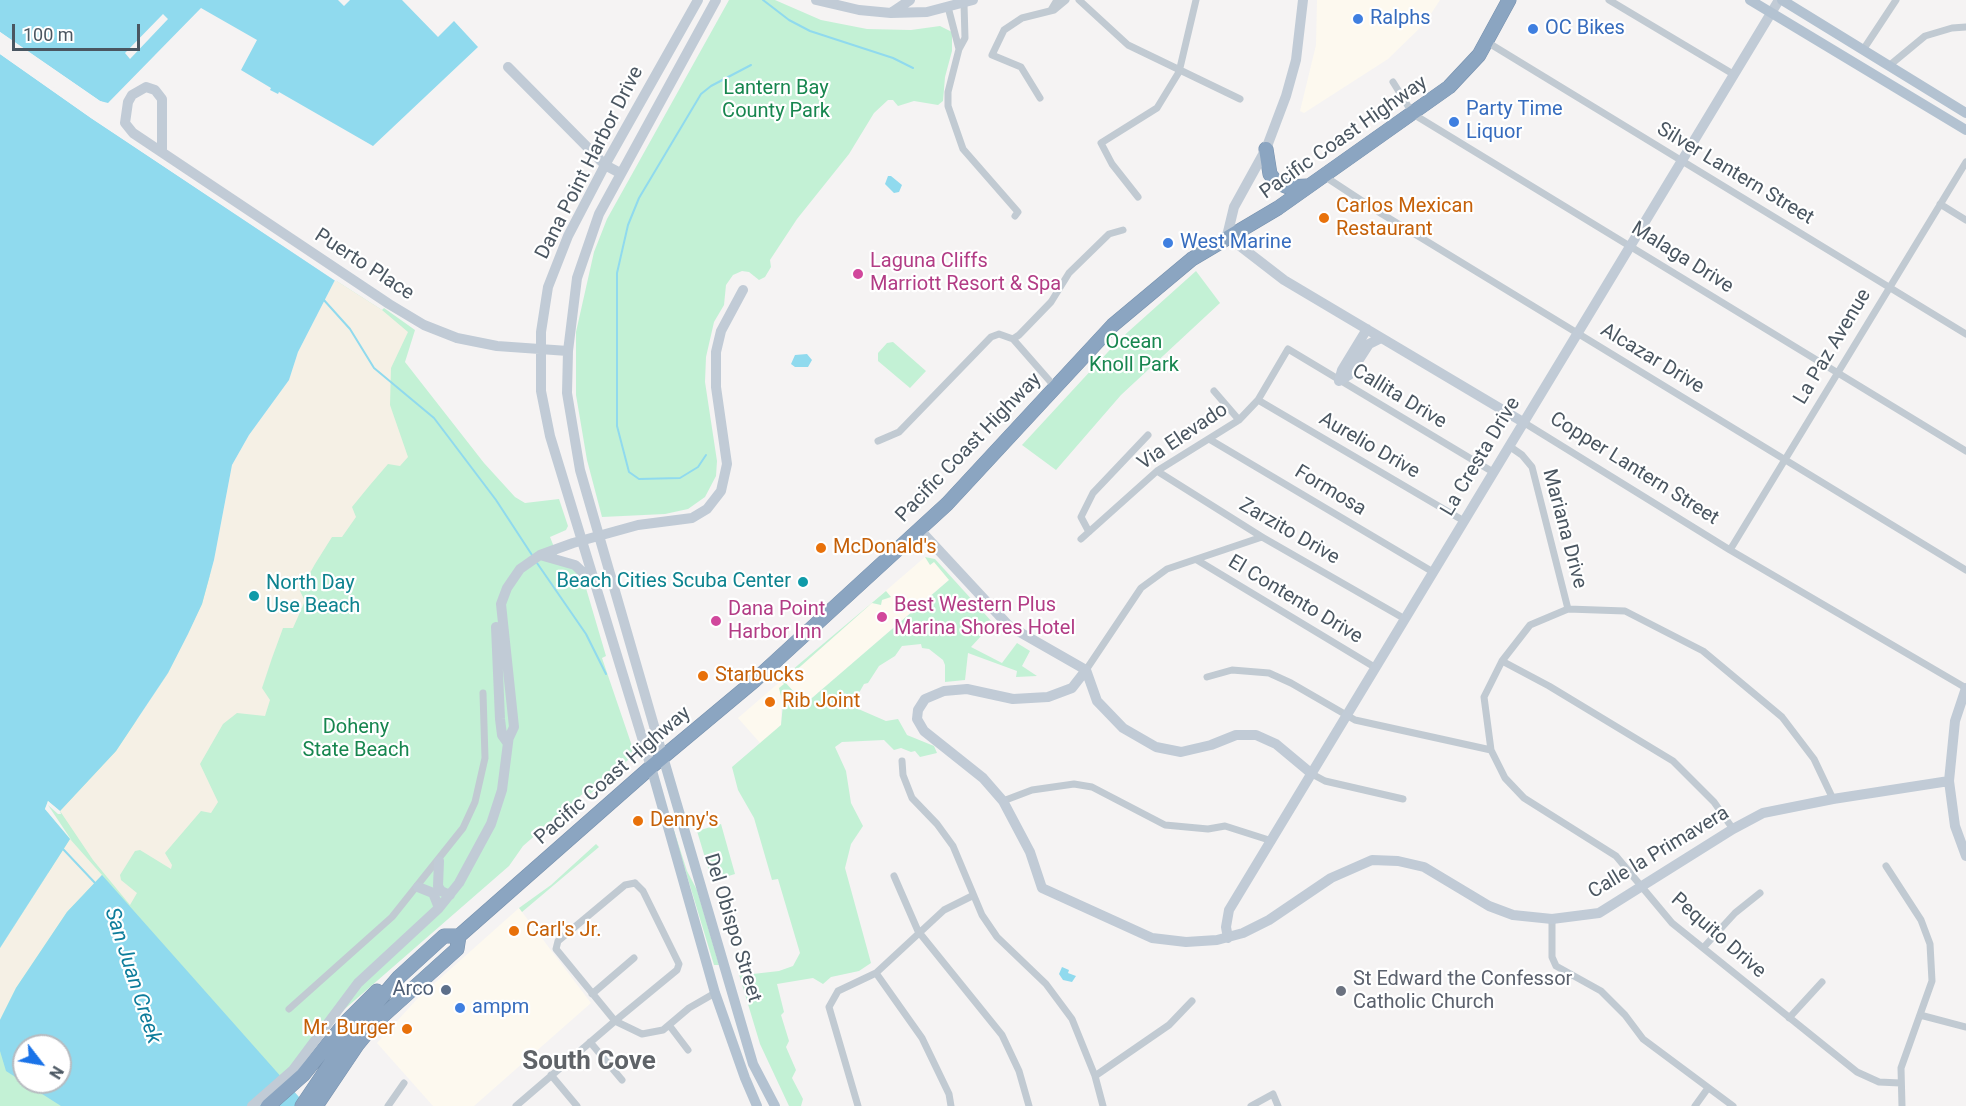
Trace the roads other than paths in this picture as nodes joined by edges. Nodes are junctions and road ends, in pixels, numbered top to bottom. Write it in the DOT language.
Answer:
graph roads {
  1 [pos="698,0"];
  2 [pos="716,0"];
  3 [pos="816,0"];
  4 [pos="910,0"];
  5 [pos="1057,0"];
  6 [pos="1066,0"];
  7 [pos="1078,0"];
  8 [pos="1196,0"];
  9 [pos="1303,0"];
  10 [pos="1509,0"];
  11 [pos="1609,0"];
  12 [pos="1750,0"];
  13 [pos="1781,0"];
  14 [pos="1896,0"];
  15 [pos="969,2"];
  16 [pos="1088,2"];
  17 [pos="948,7"];
  18 [pos="1051,10"];
  19 [pos="891,13"];
  20 [pos="1771,14"];
  21 [pos="1966,27"];
  22 [pos="1487,42"];
  23 [pos="1822,44"];
  24 [pos="959,49"];
  25 [pos="1859,54"];
  26 [pos="508,66"];
  27 [pos="1890,66"];
  28 [pos="1179,72"];
  29 [pos="1732,74"];
  30 [pos="1393,82"];
  31 [pos="1040,98"];
  32 [pos="1240,99"];
  33 [pos="1966,113"];
  34 [pos="1413,114"];
  35 [pos="1966,130"];
  36 [pos="1266,149"];
  37 [pos="162,152"];
  38 [pos="1681,160"];
  39 [pos="1966,162"];
  40 [pos="605,165"];
  41 [pos="620,173"];
  42 [pos="1323,175"];
  43 [pos="1307,186"];
  44 [pos="1138,197"];
  45 [pos="1940,204"];
  46 [pos="1015,216"];
  47 [pos="1966,220"];
  48 [pos="1123,230"];
  49 [pos="1227,236"];
  50 [pos="1629,245"];
  51 [pos="1888,287"];
  52 [pos="743,290"];
  53 [pos="1367,329"];
  54 [pos="1576,332"];
  55 [pos="1966,334"];
  56 [pos="1381,338"];
  57 [pos="1012,339"];
  58 [pos="1288,349"];
  59 [pos="540,350"];
  60 [pos="568,351"];
  61 [pos="1837,373"];
  62 [pos="1340,381"];
  63 [pos="1055,387"];
  64 [pos="1214,391"];
  65 [pos="1258,400"];
  66 [pos="1239,420"];
  67 [pos="1523,422"];
  68 [pos="1148,435"];
  69 [pos="1209,439"];
  70 [pos="878,441"];
  71 [pos="1509,446"];
  72 [pos="1966,451"];
  73 [pos="1785,460"];
  74 [pos="1157,471"];
  75 [pos="1493,472"];
  76 [pos="1464,521"];
  77 [pos="919,529"];
  78 [pos="1089,532"];
  79 [pos="598,536"];
  80 [pos="1262,537"];
  81 [pos="1081,539"];
  82 [pos="582,540"];
  83 [pos="1730,550"];
  84 [pos="540,555"];
  85 [pos="1197,560"];
  86 [pos="1966,570"];
  87 [pos="1433,572"];
  88 [pos="596,585"];
  89 [pos="1568,609"];
  90 [pos="1405,619"];
  91 [pos="498,621"];
  92 [pos="1502,661"];
  93 [pos="1376,668"];
  94 [pos="1086,670"];
  95 [pos="1207,677"];
  96 [pos="1966,688"];
  97 [pos="483,693"];
  98 [pos="1347,716"];
  99 [pos="507,742"];
  100 [pos="1491,750"];
  101 [pos="663,757"];
  102 [pos="902,761"];
  103 [pos="651,767"];
  104 [pos="1312,774"];
  105 [pos="1949,781"];
  106 [pos="1403,799"];
  107 [pos="1833,799"];
  108 [pos="1003,801"];
  109 [pos="1732,829"];
  110 [pos="1272,841"];
  111 [pos="1966,856"];
  112 [pos="439,861"];
  113 [pos="1886,866"];
  114 [pos="894,876"];
  115 [pos="418,887"];
  116 [pos="1643,888"];
  117 [pos="1760,893"];
  118 [pos="450,896"];
  119 [pos="972,896"];
  120 [pos="439,908"];
  121 [pos="1552,919"];
  122 [pos="918,931"];
  123 [pos="459,936"];
  124 [pos="1228,938"];
  125 [pos="1703,948"];
  126 [pos="634,958"];
  127 [pos="876,973"];
  128 [pos="399,977"];
  129 [pos="1822,982"];
  130 [pos="715,993"];
  131 [pos="592,994"];
  132 [pos="1192,1001"];
  133 [pos="289,1009"];
  134 [pos="1920,1015"];
  135 [pos="1789,1018"];
  136 [pos="615,1021"];
  137 [pos="669,1025"];
  138 [pos="1966,1027"];
  139 [pos="590,1042"];
  140 [pos="688,1050"];
  141 [pos="551,1075"];
  142 [pos="1095,1076"];
  143 [pos="293,1078"];
  144 [pos="622,1080"];
  145 [pos="404,1083"];
  146 [pos="1900,1083"];
  147 [pos="1708,1088"];
  148 [pos="311,1102"];
  149 [pos="252,1106"];
  150 [pos="268,1106"];
  151 [pos="388,1106"];
  152 [pos="516,1106"];
  153 [pos="577,1106"];
  154 [pos="757,1106"];
  155 [pos="775,1106"];
  156 [pos="858,1106"];
  157 [pos="951,1106"];
  158 [pos="1029,1106"];
  159 [pos="1103,1106"];
  160 [pos="1251,1106"];
  161 [pos="1278,1106"];
  162 [pos="1695,1106"];
  163 [pos="1733,1106"];
  164 [pos="1902,1106"];
  1 -- 40 [label="street, Dana Point Harbor Drive"];
  2 -- 41 [label="street, Dana Point Harbor Drive"];
  3 -- 19 [label="street"];
  4 -- 19 [label="street"];
  5 -- 18 [label="street"];
  6 -- 18 [label="street"];
  7 -- 16 [label="street"];
  8 -- 28 [label="street"];
  9 -- 36 [label="street"];
  10 -- 22 [label="highway, Pacific Coast Highway"];
  11 -- 29 [label="street"];
  12 -- 20 [label="main road"];
  13 -- 20 [label="street, La Cresta Drive"];
  13 -- 25 [label="main road"];
  14 -- 25 [label="street"];
  15 -- 17 [label="street"];
  15 -- 24 [label="street"];
  16 -- 28 [label="street"];
  17 -- 19 [label="street"];
  17 -- 24 [label="street"];
  18 -- 31 [label="street"];
  20 -- 23 [label="main road"];
  20 -- 29 [label="street, La Cresta Drive"];
  21 -- 27 [label="street"];
  22 -- 34 [label="highway, Pacific Coast Highway"];
  22 -- 38 [label="street, Silver Lantern Street"];
  23 -- 25 [label="main road"];
  23 -- 35 [label="main road"];
  24 -- 46 [label="street"];
  25 -- 27 [label="main road"];
  26 -- 40 [label="street"];
  27 -- 33 [label="main road"];
  28 -- 32 [label="street"];
  28 -- 44 [label="street"];
  29 -- 38 [label="street, La Cresta Drive"];
  30 -- 34 [label="street, Malaga Drive"];
  34 -- 42 [label="highway, Pacific Coast Highway"];
  34 -- 50 [label="street, Malaga Drive"];
  36 -- 43 [label="highway"];
  36 -- 49 [label="street"];
  37 -- 37 [label="street, Puerto Place"];
  37 -- 59 [label="street, Puerto Place"];
  38 -- 50 [label="street, La Cresta Drive"];
  38 -- 51 [label="street, Silver Lantern Street"];
  39 -- 45 [label="street, La Paz Avenue"];
  40 -- 41 [label="street"];
  40 -- 59 [label="street, Dana Point Harbor Drive"];
  41 -- 60 [label="street, Dana Point Harbor Drive"];
  42 -- 43 [label="highway, Pacific Coast Highway"];
  42 -- 54 [label="street, Alcazar Drive"];
  43 -- 49 [label="highway, Pacific Coast Highway"];
  45 -- 47 [label="street"];
  45 -- 51 [label="street, La Paz Avenue"];
  48 -- 57 [label="street"];
  49 -- 53 [label="street, Copper Lantern Street"];
  49 -- 63 [label="highway, Pacific Coast Highway"];
  50 -- 54 [label="street, La Cresta Drive"];
  50 -- 61 [label="street, Malaga Drive"];
  51 -- 55 [label="street, Silver Lantern Street"];
  51 -- 61 [label="street, La Paz Avenue"];
  52 -- 79 [label="street"];
  53 -- 56 [label="street, Copper Lantern Street"];
  53 -- 62 [label="street"];
  54 -- 67 [label="street, La Cresta Drive"];
  54 -- 73 [label="street, Alcazar Drive"];
  56 -- 62 [label="street"];
  56 -- 67 [label="street, Copper Lantern Street"];
  57 -- 63 [label="street"];
  57 -- 70 [label="street"];
  58 -- 62 [label="street, Callita Drive"];
  58 -- 65 [label="street, Via Elevado"];
  59 -- 60 [label="street, Puerto Place"];
  59 -- 82 [label="street, Dana Point Harbor Drive"];
  60 -- 79 [label="street, Dana Point Harbor Drive"];
  61 -- 72 [label="street, Malaga Drive"];
  61 -- 73 [label="street, La Paz Avenue"];
  62 -- 75 [label="street, Callita Drive"];
  63 -- 77 [label="highway, Pacific Coast Highway"];
  64 -- 66 [label="street"];
  65 -- 66 [label="street, Via Elevado"];
  65 -- 76 [label="street, Aurelio Drive"];
  66 -- 69 [label="street, Via Elevado"];
  67 -- 71 [label="street, La Cresta Drive"];
  67 -- 83 [label="street, Copper Lantern Street"];
  68 -- 78 [label="street"];
  69 -- 74 [label="street, Via Elevado"];
  69 -- 87 [label="street, Formosa"];
  71 -- 75 [label="street, La Cresta Drive"];
  71 -- 89 [label="street, Mariana Drive"];
  73 -- 83 [label="street, La Paz Avenue"];
  73 -- 86 [label="street, Alcazar Drive"];
  74 -- 78 [label="street, Via Elevado"];
  74 -- 80 [label="street, Zarzito Drive"];
  75 -- 76 [label="street, La Cresta Drive"];
  76 -- 87 [label="street, La Cresta Drive"];
  77 -- 94 [label="street"];
  77 -- 101 [label="highway, Pacific Coast Highway"];
  78 -- 81 [label="street, Via Elevado"];
  79 -- 82 [label="street"];
  79 -- 101 [label="street, Dana Point Harbor Drive"];
  80 -- 85 [label="street"];
  80 -- 90 [label="street, Zarzito Drive"];
  82 -- 84 [label="street"];
  82 -- 88 [label="street, Dana Point Harbor Drive"];
  83 -- 96 [label="street, Copper Lantern Street"];
  84 -- 88 [label="street"];
  84 -- 91 [label="street"];
  85 -- 93 [label="street, El Contento Drive"];
  85 -- 94 [label="street"];
  87 -- 90 [label="street, La Cresta Drive"];
  88 -- 103 [label="street, Dana Point Harbor Drive"];
  89 -- 92 [label="street, Pequito Drive"];
  89 -- 107 [label="street, Mariana Drive"];
  90 -- 93 [label="street, La Cresta Drive"];
  91 -- 99 [label="street"];
  91 -- 99 [label="street"];
  92 -- 100 [label="street, Pequito Drive"];
  92 -- 109 [label="street"];
  93 -- 98 [label="street, La Cresta Drive"];
  94 -- 104 [label="street"];
  94 -- 108 [label="street, Calle la Primavera"];
  95 -- 98 [label="street"];
  96 -- 105 [label="street"];
  97 -- 112 [label="street"];
  98 -- 100 [label="street"];
  98 -- 104 [label="street, La Cresta Drive"];
  99 -- 118 [label="street"];
  100 -- 116 [label="street, Pequito Drive"];
  101 -- 103 [label="highway, Pacific Coast Highway"];
  101 -- 155 [label="main road, Del Obispo Street"];
  102 -- 119 [label="street"];
  103 -- 123 [label="highway, Pacific Coast Highway"];
  103 -- 130 [label="main road, Del Obispo Street"];
  104 -- 106 [label="street"];
  104 -- 110 [label="street, La Cresta Drive"];
  105 -- 107 [label="street, Calle la Primavera"];
  105 -- 111 [label="street"];
  107 -- 109 [label="street, Calle la Primavera"];
  108 -- 110 [label="street"];
  108 -- 124 [label="street, Calle la Primavera"];
  109 -- 116 [label="street, Calle la Primavera"];
  110 -- 124 [label="street, La Cresta Drive"];
  112 -- 115 [label="street"];
  112 -- 118 [label="street"];
  113 -- 134 [label="street"];
  114 -- 122 [label="street"];
  115 -- 120 [label="street"];
  115 -- 133 [label="street"];
  116 -- 121 [label="street, Calle la Primavera"];
  116 -- 125 [label="street, Pequito Drive"];
  117 -- 125 [label="street"];
  118 -- 120 [label="street"];
  119 -- 122 [label="street"];
  119 -- 142 [label="street"];
  120 -- 143 [label="street"];
  121 -- 124 [label="street, Calle la Primavera"];
  121 -- 147 [label="street"];
  122 -- 127 [label="street"];
  122 -- 158 [label="street"];
  123 -- 128 [label="highway, Pacific Coast Highway"];
  123 -- 148 [label="highway, Pacific Coast Highway"];
  125 -- 135 [label="street, Pequito Drive"];
  126 -- 131 [label="street"];
  127 -- 156 [label="street"];
  127 -- 157 [label="street"];
  128 -- 143 [label="highway"];
  128 -- 148 [label="highway, Pacific Coast Highway"];
  129 -- 135 [label="street"];
  130 -- 137 [label="street"];
  130 -- 154 [label="main road, Del Obispo Street"];
  131 -- 136 [label="street"];
  131 -- 136 [label="street"];
  132 -- 142 [label="street"];
  134 -- 138 [label="street"];
  134 -- 146 [label="street"];
  135 -- 146 [label="street, Pequito Drive"];
  136 -- 137 [label="street"];
  136 -- 139 [label="street"];
  137 -- 140 [label="street"];
  139 -- 141 [label="street"];
  139 -- 144 [label="street"];
  141 -- 152 [label="street"];
  141 -- 153 [label="street"];
  142 -- 159 [label="street"];
  143 -- 149 [label="street"];
  143 -- 150 [label="highway"];
  145 -- 151 [label="street"];
  146 -- 164 [label="street"];
  147 -- 162 [label="street"];
  147 -- 163 [label="street"];
  160 -- 161 [label="street"];
}
